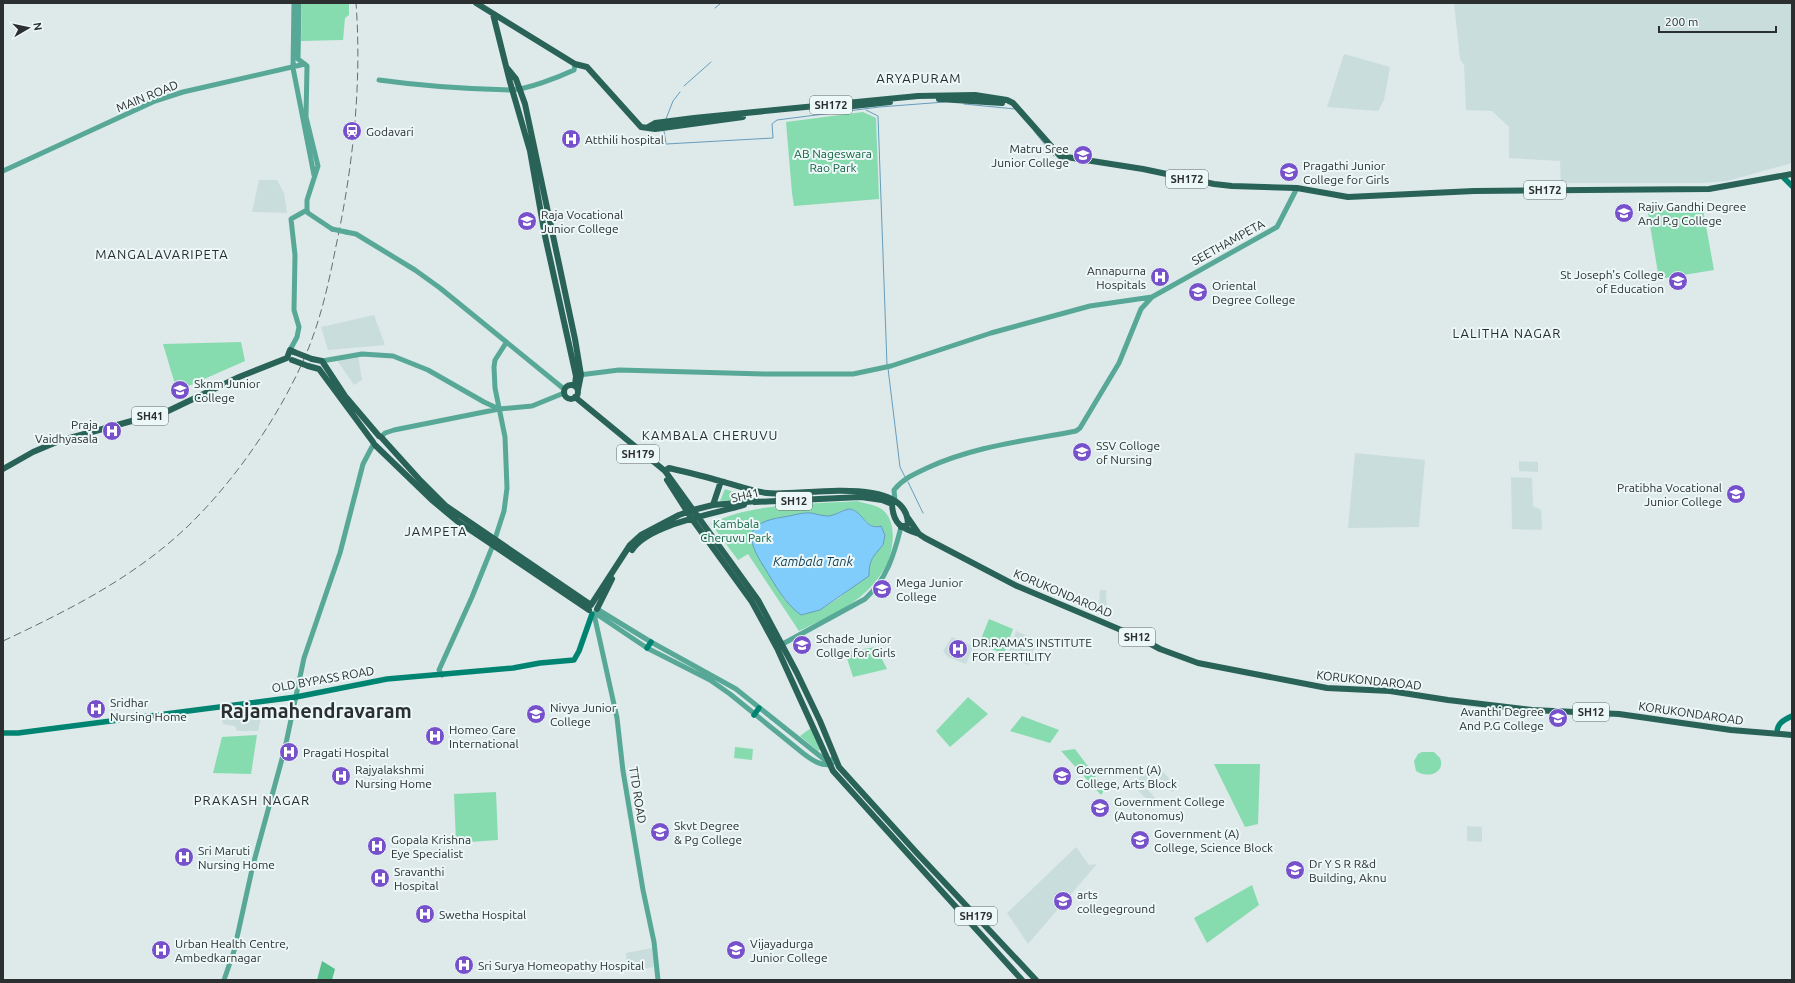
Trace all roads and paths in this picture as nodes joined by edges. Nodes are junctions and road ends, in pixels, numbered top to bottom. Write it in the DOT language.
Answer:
graph roads {
  1 [pos="294,3"];
  2 [pos="299,3"];
  3 [pos="476,3"];
  4 [pos="493,14"];
  5 [pos="305,64"];
  6 [pos="575,64"];
  7 [pos="293,68"];
  8 [pos="379,80"];
  9 [pos="516,89"];
  10 [pos="3,170"];
  11 [pos="1792,174"];
  12 [pos="314,175"];
  13 [pos="1782,176"];
  14 [pos="1792,186"];
  15 [pos="1296,188"];
  16 [pos="307,210"];
  17 [pos="1152,297"];
  18 [pos="506,343"];
  19 [pos="292,351"];
  20 [pos="290,359"];
  21 [pos="322,361"];
  22 [pos="578,375"];
  23 [pos="576,388"];
  24 [pos="564,391"];
  25 [pos="574,398"];
  26 [pos="499,409"];
  27 [pos="380,436"];
  28 [pos="374,443"];
  29 [pos="3,469"];
  30 [pos="665,471"];
  31 [pos="720,481"];
  32 [pos="757,501"];
  33 [pos="893,502"];
  34 [pos="713,505"];
  35 [pos="690,511"];
  36 [pos="695,518"];
  37 [pos="908,518"];
  38 [pos="466,523"];
  39 [pos="901,527"];
  40 [pos="919,534"];
  41 [pos="494,542"];
  42 [pos="748,590"];
  43 [pos="593,611"];
  44 [pos="651,642"];
  45 [pos="783,644"];
  46 [pos="647,648"];
  47 [pos="777,648"];
  48 [pos="442,675"];
  49 [pos="806,691"];
  50 [pos="798,696"];
  51 [pos="296,697"];
  52 [pos="759,708"];
  53 [pos="754,715"];
  54 [pos="1792,716"];
  55 [pos="820,721"];
  56 [pos="813,725"];
  57 [pos="3,733"];
  58 [pos="1777,733"];
  59 [pos="1792,735"];
  60 [pos="833,761"];
  61 [pos="224,980"];
  62 [pos="658,980"];
  63 [pos="1022,980"];
  64 [pos="1036,980"];
  1 -- 7 [label="street"];
  2 -- 5 [label="street"];
  3 -- 4 [label="main road"];
  4 -- 6 [label="main road, SH172"];
  4 -- 9 [label="main road"];
  5 -- 7 [label="street, MAIN ROAD"];
  5 -- 12 [label="street"];
  6 -- 9 [label="street"];
  6 -- 15 [label="main road, SH172"];
  7 -- 10 [label="street, MAIN ROAD"];
  7 -- 12 [label="street"];
  8 -- 9 [label="street"];
  9 -- 22 [label="main road"];
  11 -- 13 [label="main road, SH172"];
  12 -- 16 [label="street"];
  13 -- 14 [label="main road"];
  13 -- 15 [label="main road, SH172"];
  15 -- 17 [label="street, SEETHAMPETA"];
  16 -- 18 [label="street, bridge"];
  16 -- 19 [label="street"];
  17 -- 22 [label="street"];
  17 -- 33 [label="street"];
  18 -- 24 [label="street"];
  18 -- 26 [label="street"];
  19 -- 20 [label="main road"];
  19 -- 21 [label="main road, bridge"];
  20 -- 28 [label="main road, bridge"];
  20 -- 29 [label="main road, SH41"];
  21 -- 26 [label="street"];
  21 -- 27 [label="main road"];
  22 -- 23 [label="main road"];
  23 -- 24 [label="main road"];
  23 -- 25 [label="main road"];
  24 -- 25 [label="main road, SH179"];
  24 -- 26 [label="street"];
  25 -- 30 [label="main road, SH179"];
  25 -- 35 [label="main road, SH179"];
  26 -- 27 [label="street"];
  26 -- 41 [label="street"];
  27 -- 28 [label="main road"];
  27 -- 38 [label="main road"];
  28 -- 38 [label="main road"];
  28 -- 51 [label="street"];
  30 -- 31 [label="main road"];
  30 -- 35 [label="main road, SH179"];
  31 -- 33 [label="main road"];
  31 -- 34 [label="main road"];
  32 -- 33 [label="main road, SH41 / SH12"];
  32 -- 34 [label="main road, SH12"];
  32 -- 36 [label="main road, SH41 / SH12"];
  33 -- 37 [label="main road, KORUKONDAROAD / SH12"];
  33 -- 39 [label="main road"];
  34 -- 35 [label="main road, SH12"];
  35 -- 36 [label="main road, SH179"];
  35 -- 43 [label="main road, SH12"];
  36 -- 42 [label="main road, SH179"];
  36 -- 43 [label="main road, SH12"];
  37 -- 39 [label="main road"];
  37 -- 40 [label="main road, KORUKONDAROAD / SH12"];
  38 -- 41 [label="main road"];
  39 -- 40 [label="main road, SH12"];
  39 -- 45 [label="street"];
  40 -- 58 [label="main road, KORUKONDAROAD / SH12"];
  41 -- 43 [label="main road"];
  41 -- 48 [label="street"];
  42 -- 45 [label="main road, SH179"];
  42 -- 47 [label="main road, SH179"];
  43 -- 44 [label="street"];
  43 -- 46 [label="street"];
  43 -- 48 [label="main road, OLD BYPASS ROAD"];
  43 -- 62 [label="street, TTD ROAD"];
  44 -- 46 [label="main road"];
  44 -- 52 [label="street"];
  45 -- 47 [label="street"];
  45 -- 49 [label="main road, SH179"];
  46 -- 53 [label="street"];
  47 -- 50 [label="main road, SH179"];
  48 -- 51 [label="main road, OLD BYPASS ROAD"];
  49 -- 50 [label="main road"];
  49 -- 55 [label="main road, SH179"];
  50 -- 56 [label="main road, SH179"];
  51 -- 57 [label="main road, OLD BYPASS ROAD"];
  51 -- 61 [label="street"];
  52 -- 53 [label="main road"];
  52 -- 60 [label="street"];
  53 -- 60 [label="street"];
  54 -- 58 [label="main road"];
  55 -- 56 [label="main road"];
  55 -- 60 [label="main road, SH179"];
  56 -- 60 [label="main road, SH179"];
  58 -- 59 [label="main road, KORUKONDAROAD / SH12"];
  60 -- 63 [label="main road, SH179"];
  60 -- 64 [label="main road, SH179"];
}
